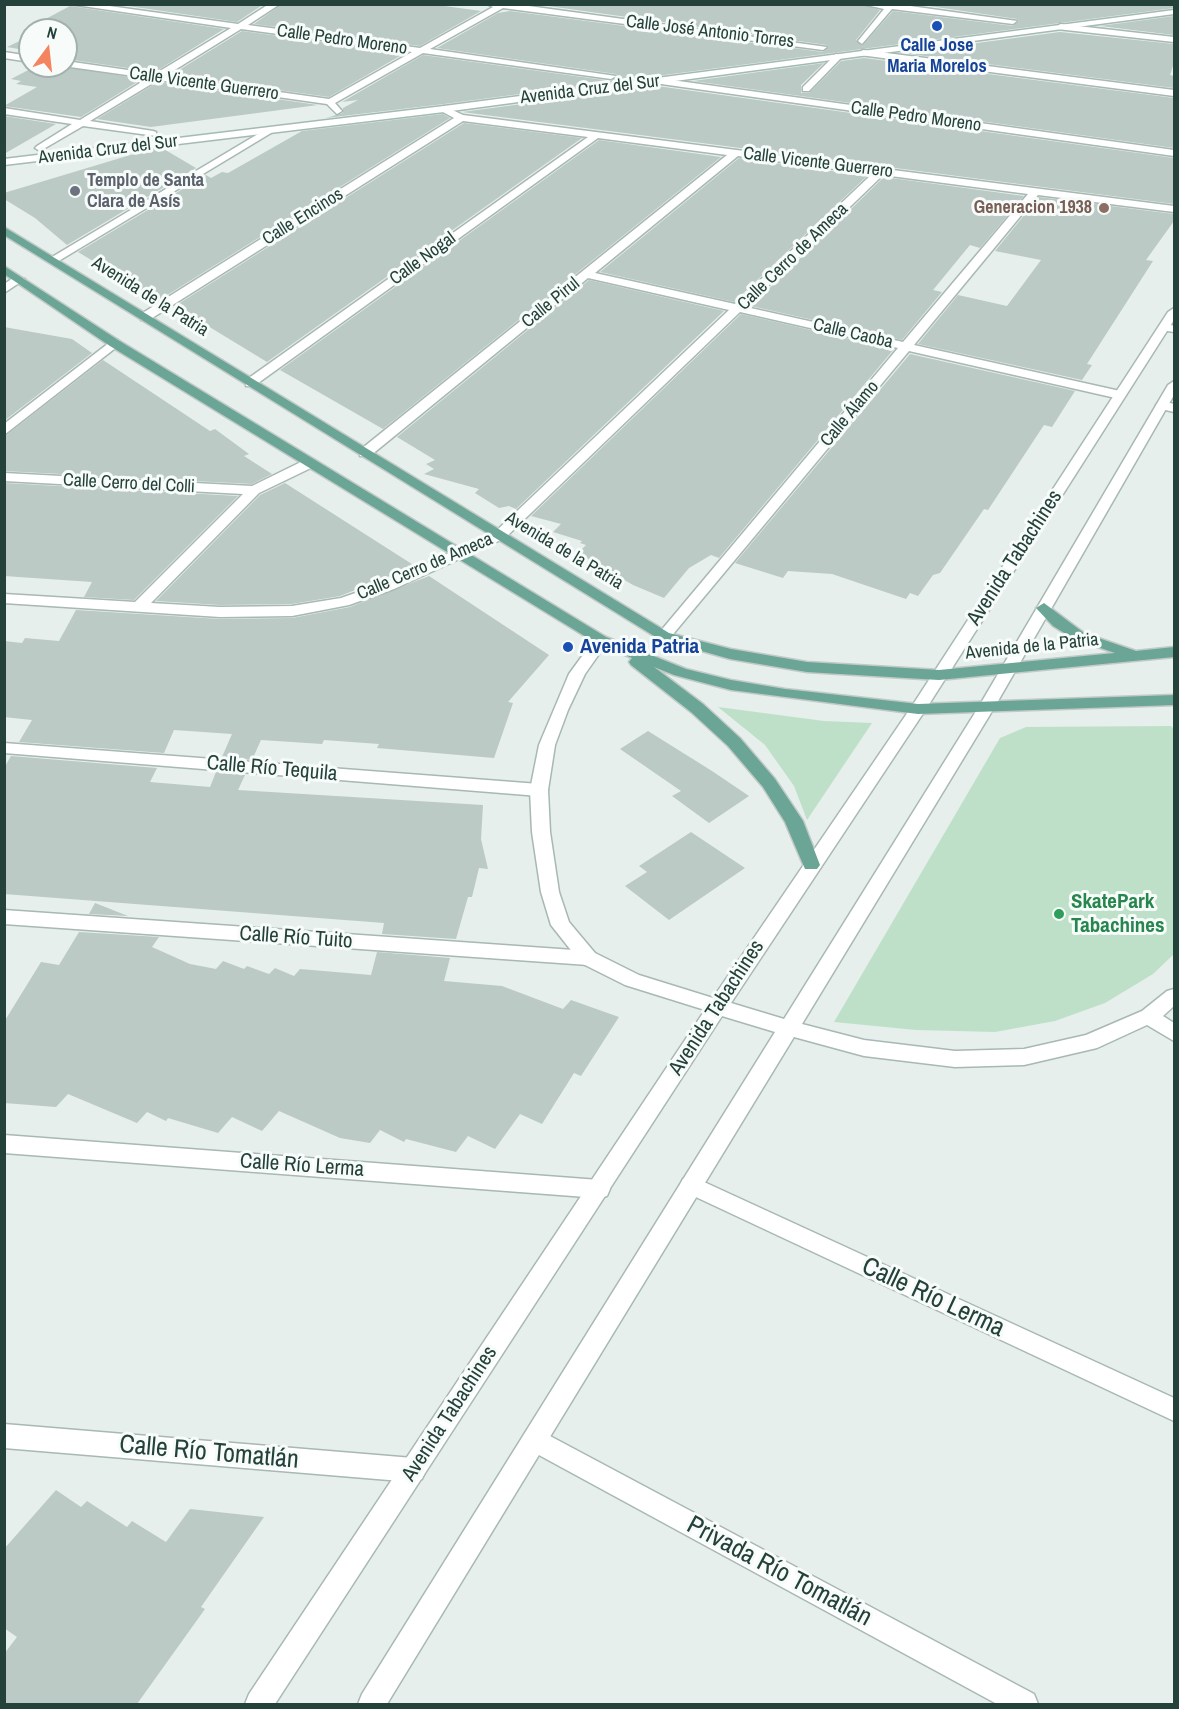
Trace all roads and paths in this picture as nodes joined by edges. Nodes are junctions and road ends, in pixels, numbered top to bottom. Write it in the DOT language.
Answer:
graph roads {
  1 [pos="73,4"];
  2 [pos="276,4"];
  3 [pos="491,4"];
  4 [pos="866,4"];
  5 [pos="503,5"];
  6 [pos="891,6"];
  7 [pos="1174,12"];
  8 [pos="1024,20"];
  9 [pos="1013,21"];
  10 [pos="240,27"];
  11 [pos="967,27"];
  12 [pos="1060,27"];
  13 [pos="874,40"];
  14 [pos="1174,40"];
  15 [pos="421,50"];
  16 [pos="776,53"];
  17 [pos="863,53"];
  18 [pos="839,56"];
  19 [pos="78,66"];
  20 [pos="623,74"];
  21 [pos="611,76"];
  22 [pos="157,77"];
  23 [pos="567,81"];
  24 [pos="657,81"];
  25 [pos="524,87"];
  26 [pos="806,89"];
  27 [pos="1174,93"];
  28 [pos="458,96"];
  29 [pos="330,102"];
  30 [pos="359,108"];
  31 [pos="444,109"];
  32 [pos="4,111"];
  33 [pos="337,111"];
  34 [pos="461,118"];
  35 [pos="81,123"];
  36 [pos="268,131"];
  37 [pos="153,134"];
  38 [pos="597,135"];
  39 [pos="40,148"];
  40 [pos="4,151"];
  41 [pos="736,153"];
  42 [pos="1174,153"];
  43 [pos="4,162"];
  44 [pos="881,171"];
  45 [pos="1036,191"];
  46 [pos="1174,209"];
  47 [pos="4,230"];
  48 [pos="53,260"];
  49 [pos="4,269"];
  50 [pos="586,274"];
  51 [pos="19,279"];
  52 [pos="4,290"];
  53 [pos="740,309"];
  54 [pos="1174,312"];
  55 [pos="145,317"];
  56 [pos="1170,328"];
  57 [pos="114,343"];
  58 [pos="906,346"];
  59 [pos="250,383"];
  60 [pos="1174,385"];
  61 [pos="1120,395"];
  62 [pos="1168,406"];
  63 [pos="4,430"];
  64 [pos="365,453"];
  65 [pos="310,463"];
  66 [pos="4,477"];
  67 [pos="254,490"];
  68 [pos="500,535"];
  69 [pos="459,555"];
  70 [pos="4,598"];
  71 [pos="139,607"];
  72 [pos="1044,608"];
  73 [pos="664,636"];
  74 [pos="602,640"];
  75 [pos="622,650"];
  76 [pos="1174,651"];
  77 [pos="1140,656"];
  78 [pos="1006,670"];
  79 [pos="939,675"];
  80 [pos="1174,700"];
  81 [pos="986,708"];
  82 [pos="918,709"];
  83 [pos="4,748"];
  84 [pos="539,790"];
  85 [pos="811,865"];
  86 [pos="4,917"];
  87 [pos="588,958"];
  88 [pos="1174,996"];
  89 [pos="717,1007"];
  90 [pos="1149,1016"];
  91 [pos="787,1028"];
  92 [pos="1174,1033"];
  93 [pos="4,1144"];
  94 [pos="691,1185"];
  95 [pos="599,1188"];
  96 [pos="1174,1410"];
  97 [pos="4,1436"];
  98 [pos="535,1440"];
  99 [pos="413,1470"];
  100 [pos="259,1704"];
  101 [pos="372,1704"];
  102 [pos="1024,1704"];
  1 -- 10 [label="street, Calle Pedro Moreno"];
  2 -- 10 [label="street"];
  3 -- 5 [label="street, Calle José Antonio Torres"];
  4 -- 6 [label="street"];
  5 -- 15 [label="street"];
  5 -- 16 [label="street, Calle José Antonio Torres"];
  6 -- 9 [label="street"];
  6 -- 13 [label="street"];
  7 -- 12 [label="street, Avenida Cruz del Sur"];
  8 -- 9 [label="street"];
  9 -- 11 [label="street"];
  10 -- 15 [label="street, Calle Pedro Moreno"];
  10 -- 22 [label="street"];
  12 -- 14 [label="street"];
  12 -- 17 [label="street, Avenida Cruz del Sur"];
  15 -- 21 [label="street, Calle Pedro Moreno"];
  15 -- 29 [label="street"];
  17 -- 18 [label="street, Avenida Cruz del Sur"];
  17 -- 27 [label="street"];
  18 -- 24 [label="street, Avenida Cruz del Sur"];
  18 -- 26 [label="street"];
  19 -- 22 [label="street, Calle Vicente Guerrero"];
  20 -- 21 [label="street, Avenida Cruz del Sur"];
  21 -- 23 [label="street, Avenida Cruz del Sur"];
  22 -- 29 [label="street, Calle Vicente Guerrero"];
  22 -- 35 [label="street"];
  24 -- 31 [label="street, Avenida Cruz del Sur"];
  24 -- 42 [label="street, Calle Pedro Moreno"];
  25 -- 28 [label="street, Avenida Cruz del Sur"];
  29 -- 33 [label="street"];
  30 -- 33 [label="street, Avenida Cruz del Sur"];
  31 -- 34 [label="street"];
  31 -- 36 [label="street, Avenida Cruz del Sur"];
  32 -- 35 [label="street"];
  33 -- 37 [label="street, Avenida Cruz del Sur"];
  34 -- 38 [label="street, Calle Vicente Guerrero"];
  34 -- 55 [label="street, Calle Encinos"];
  35 -- 37 [label="street"];
  35 -- 39 [label="street"];
  36 -- 43 [label="street, Avenida Cruz del Sur"];
  36 -- 48 [label="street"];
  37 -- 39 [label="street, Avenida Cruz del Sur"];
  38 -- 41 [label="street, Calle Vicente Guerrero"];
  38 -- 59 [label="street, Calle Nogal"];
  39 -- 40 [label="street, Avenida Cruz del Sur"];
  41 -- 44 [label="street, Calle Vicente Guerrero"];
  41 -- 50 [label="street, Calle Pirul"];
  44 -- 45 [label="street, Calle Vicente Guerrero"];
  44 -- 53 [label="street, Calle Cerro de Ameca"];
  45 -- 46 [label="street, Calle Vicente Guerrero"];
  45 -- 58 [label="street, Calle Álamo"];
  47 -- 48 [label="main road, Avenida de la Patria"];
  48 -- 55 [label="main road, Avenida de la Patria"];
  49 -- 51 [label="main road"];
  50 -- 53 [label="street, Calle Caoba"];
  50 -- 64 [label="street, Calle Pirul"];
  51 -- 52 [label="street"];
  51 -- 57 [label="main road"];
  53 -- 58 [label="street, Calle Caoba"];
  53 -- 68 [label="street, Calle Cerro de Ameca"];
  54 -- 56 [label="street, Avenida Tabachines"];
  55 -- 59 [label="main road, Avenida de la Patria"];
  56 -- 61 [label="street, Avenida Tabachines"];
  57 -- 63 [label="street"];
  57 -- 65 [label="main road"];
  58 -- 61 [label="street, Calle Caoba"];
  58 -- 73 [label="street, Calle Álamo"];
  59 -- 64 [label="main road, Avenida de la Patria"];
  60 -- 62 [label="street"];
  61 -- 79 [label="street, Avenida Tabachines"];
  62 -- 72 [label="street"];
  64 -- 68 [label="main road, Avenida de la Patria"];
  65 -- 67 [label="street"];
  65 -- 69 [label="main road"];
  66 -- 67 [label="street, Calle Cerro del Colli"];
  67 -- 71 [label="street"];
  68 -- 69 [label="street, Calle Cerro de Ameca"];
  68 -- 73 [label="main road, Avenida de la Patria"];
  69 -- 71 [label="street, Calle Cerro de Ameca"];
  69 -- 74 [label="main road"];
  70 -- 71 [label="street, Calle Cerro de Ameca"];
  72 -- 77 [label="main road"];
  72 -- 78 [label="street"];
  73 -- 79 [label="main road, Avenida de la Patria"];
  74 -- 75 [label="main road"];
  74 -- 84 [label="street"];
  75 -- 82 [label="main road"];
  75 -- 85 [label="main road"];
  76 -- 77 [label="main road, Avenida de la Patria"];
  77 -- 78 [label="main road, Avenida de la Patria"];
  78 -- 79 [label="main road, Avenida de la Patria"];
  78 -- 81 [label="street"];
  79 -- 82 [label="street, Avenida Tabachines"];
  80 -- 81 [label="main road"];
  81 -- 82 [label="main road"];
  81 -- 91 [label="street"];
  82 -- 85 [label="street, Avenida Tabachines"];
  83 -- 84 [label="street, Calle Río Tequila"];
  84 -- 87 [label="street"];
  85 -- 89 [label="street, Avenida Tabachines"];
  86 -- 87 [label="street, Calle Río Tuito"];
  87 -- 89 [label="street"];
  88 -- 90 [label="street"];
  89 -- 91 [label="street"];
  89 -- 95 [label="street, Avenida Tabachines"];
  90 -- 91 [label="street"];
  90 -- 92 [label="street"];
  91 -- 94 [label="street"];
  93 -- 95 [label="street, Calle Río Lerma"];
  94 -- 96 [label="street, Calle Río Lerma"];
  94 -- 98 [label="street"];
  95 -- 99 [label="street, Avenida Tabachines"];
  97 -- 99 [label="street, Calle Río Tomatlán"];
  98 -- 101 [label="street"];
  98 -- 102 [label="street, Privada Río Tomatlán"];
  99 -- 100 [label="street, Avenida Tabachines"];
}
